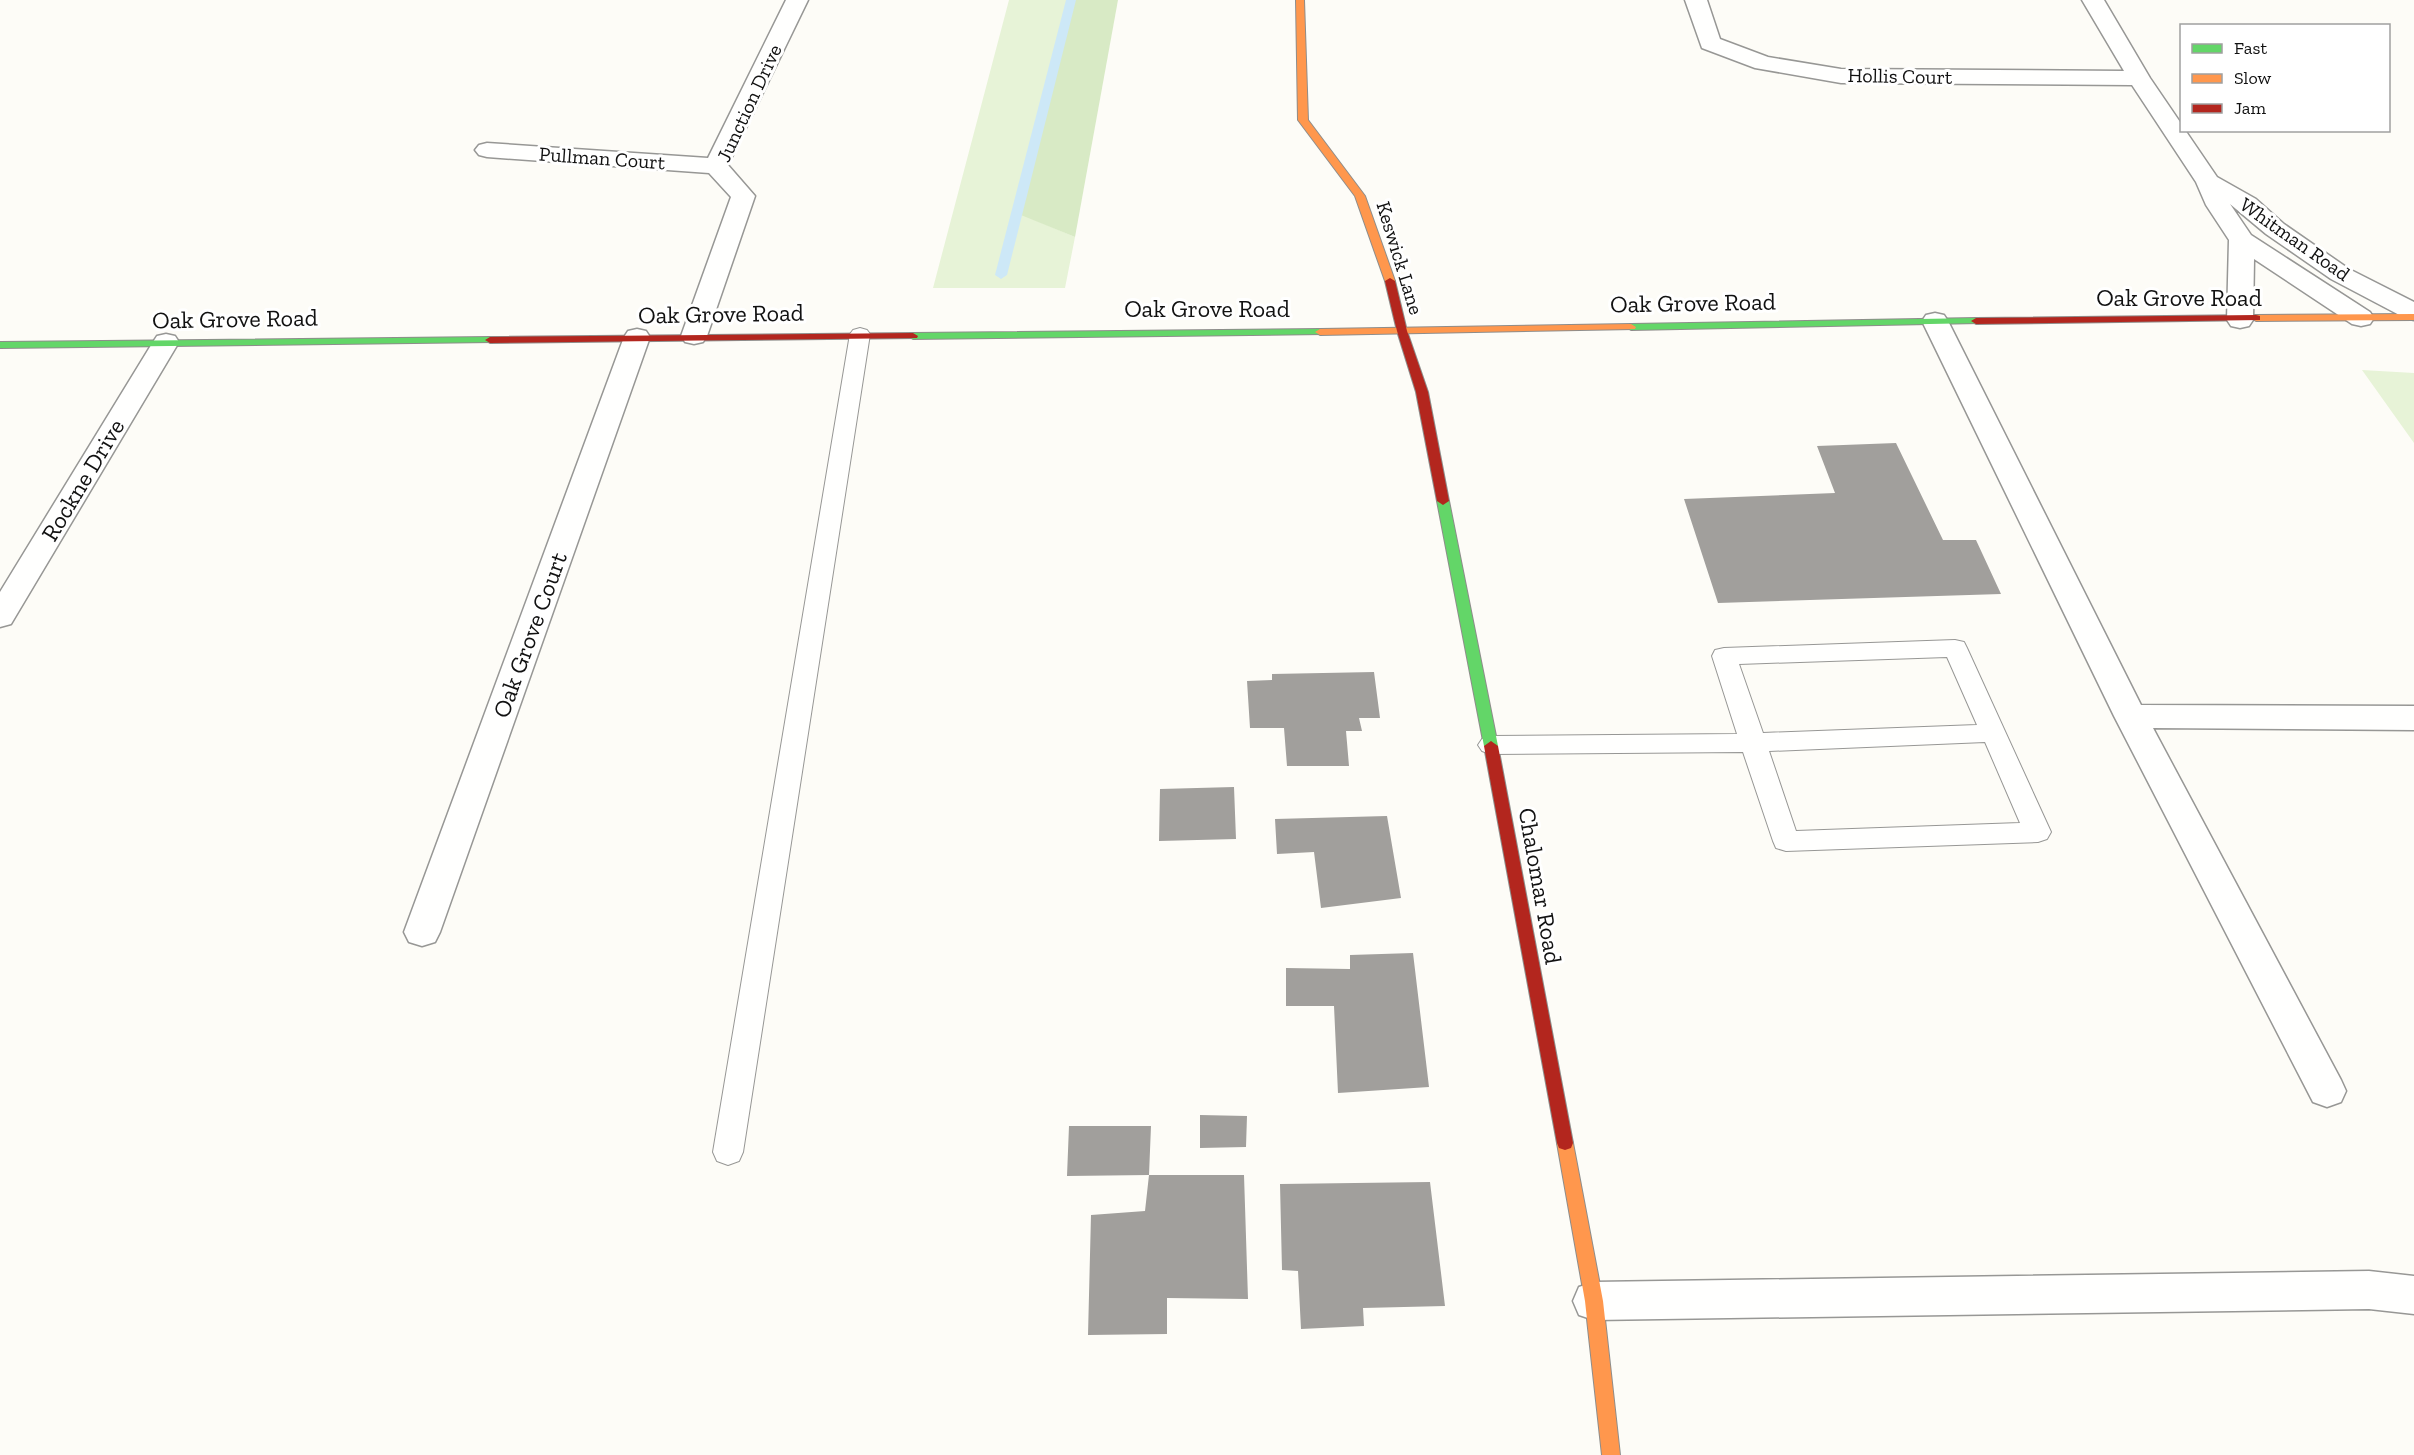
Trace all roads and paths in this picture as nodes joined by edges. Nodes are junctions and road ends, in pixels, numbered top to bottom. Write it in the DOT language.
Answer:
graph roads {
  1 [pos="797,0"];
  2 [pos="1300,0"];
  3 [pos="1696,0"];
  4 [pos="2093,0"];
  5 [pos="2139,78"];
  6 [pos="487,150"];
  7 [pos="716,166"];
  8 [pos="2208,182"];
  9 [pos="2242,240"];
  10 [pos="2414,312"];
  11 [pos="2414,317"];
  12 [pos="2361,318"];
  13 [pos="2240,320"];
  14 [pos="1935,321"];
  15 [pos="1402,331"];
  16 [pos="2393,332"];
  17 [pos="860,334"];
  18 [pos="694,336"];
  19 [pos="637,337"];
  20 [pos="166,342"];
  21 [pos="0,345"];
  22 [pos="0,617"];
  23 [pos="2130,716"];
  24 [pos="2414,718"];
  25 [pos="1994,733"];
  26 [pos="1753,743"];
  27 [pos="1491,745"];
  28 [pos="422,932"];
  29 [pos="2327,1091"];
  30 [pos="728,1152"];
  31 [pos="2414,1295"];
  32 [pos="1594,1300"];
  33 [pos="1611,1455"];
  1 -- 7 [label="street, Junction Drive"];
  2 -- 15 [label="main road, Keswick Lane"];
  3 -- 5 [label="street, Hollis Court"];
  4 -- 5 [label="street, Whitman Road"];
  5 -- 8 [label="street, Whitman Road"];
  6 -- 7 [label="street, Pullman Court"];
  7 -- 18 [label="street, Junction Drive"];
  8 -- 9 [label="street, Whitman Road"];
  8 -- 10 [label="street, Whitman Road"];
  9 -- 12 [label="street, Whitman Road"];
  9 -- 13 [label="street, Whitman Road"];
  11 -- 12 [label="main road, Oak Grove Road"];
  12 -- 13 [label="main road, Oak Grove Road"];
  12 -- 16 [label="main road, Whitman Road"];
  13 -- 14 [label="main road, Oak Grove Road"];
  14 -- 15 [label="main road, Oak Grove Road"];
  14 -- 23 [label="street"];
  15 -- 17 [label="main road, Oak Grove Road"];
  15 -- 27 [label="main road, Chalomar Road"];
  17 -- 18 [label="main road, Oak Grove Road"];
  17 -- 30 [label="lane"];
  18 -- 19 [label="main road, Oak Grove Road"];
  19 -- 20 [label="main road, Oak Grove Road"];
  19 -- 28 [label="street, Oak Grove Court"];
  20 -- 21 [label="main road, Oak Grove Road"];
  20 -- 22 [label="street, Rockne Drive"];
  23 -- 24 [label="street"];
  23 -- 29 [label="street"];
  25 -- 26 [label="lane"];
  25 -- 26 [label="lane"];
  25 -- 26 [label="lane"];
  26 -- 27 [label="lane"];
  27 -- 32 [label="main road, Chalomar Road"];
  31 -- 32 [label="street"];
  32 -- 33 [label="main road, Chalomar Road"];
}
